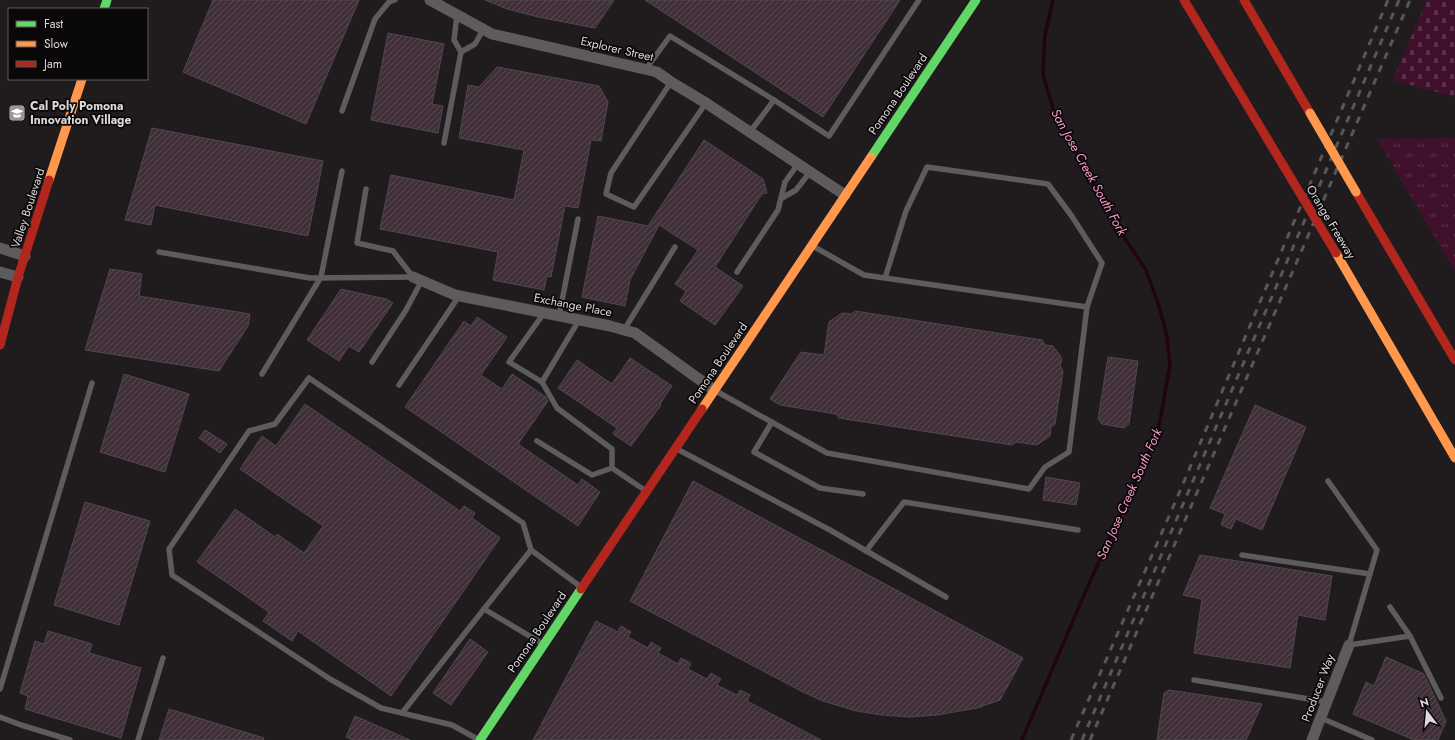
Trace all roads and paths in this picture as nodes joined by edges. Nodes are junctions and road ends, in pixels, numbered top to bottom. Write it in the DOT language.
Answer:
graph roads {
  1 [pos="395,0"];
  2 [pos="430,0"];
  3 [pos="919,0"];
  4 [pos="976,0"];
  5 [pos="1184,0"];
  6 [pos="1244,0"];
  7 [pos="457,15"];
  8 [pos="483,30"];
  9 [pos="461,52"];
  10 [pos="646,69"];
  11 [pos="82,80"];
  12 [pos="671,82"];
  13 [pos="774,100"];
  14 [pos="706,103"];
  15 [pos="342,111"];
  16 [pos="750,132"];
  17 [pos="444,143"];
  18 [pos="798,164"];
  19 [pos="342,171"];
  20 [pos="810,172"];
  21 [pos="366,189"];
  22 [pos="845,195"];
  23 [pos="782,198"];
  24 [pos="578,219"];
  25 [pos="811,245"];
  26 [pos="675,247"];
  27 [pos="0,248"];
  28 [pos="159,252"];
  29 [pos="25,256"];
  30 [pos="0,272"];
  31 [pos="737,272"];
  32 [pos="18,277"];
  33 [pos="321,278"];
  34 [pos="885,278"];
  35 [pos="417,279"];
  36 [pos="459,296"];
  37 [pos="1087,307"];
  38 [pos="544,313"];
  39 [pos="559,316"];
  40 [pos="580,320"];
  41 [pos="624,330"];
  42 [pos="0,345"];
  43 [pos="1455,360"];
  44 [pos="372,362"];
  45 [pos="262,374"];
  46 [pos="542,382"];
  47 [pos="92,383"];
  48 [pos="399,385"];
  49 [pos="714,390"];
  50 [pos="772,422"];
  51 [pos="537,441"];
  52 [pos="675,448"];
  53 [pos="1455,458"];
  54 [pos="612,468"];
  55 [pos="1328,481"];
  56 [pos="646,491"];
  57 [pos="863,494"];
  58 [pos="1078,530"];
  59 [pos="531,550"];
  60 [pos="866,551"];
  61 [pos="1242,555"];
  62 [pos="1370,574"];
  63 [pos="582,587"];
  64 [pos="946,597"];
  65 [pos="1390,607"];
  66 [pos="484,609"];
  67 [pos="1410,636"];
  68 [pos="544,644"];
  69 [pos="1349,646"];
  70 [pos="163,658"];
  71 [pos="1194,680"];
  72 [pos="0,689"];
  73 [pos="1441,698"];
  74 [pos="1327,702"];
  75 [pos="402,713"];
  76 [pos="0,717"];
  77 [pos="1321,718"];
  78 [pos="70,740"];
  79 [pos="138,740"];
  80 [pos="479,740"];
  81 [pos="1312,740"];
  82 [pos="1372,740"];
  1 -- 15 [label="lane"];
  2 -- 7 [label="street, Explorer Street"];
  3 -- 13 [label="lane"];
  4 -- 22 [label="main road, Pomona Boulevard"];
  5 -- 53 [label="main road, Orange Freeway, bridge"];
  6 -- 43 [label="main road, bridge"];
  7 -- 8 [label="street, Explorer Street"];
  7 -- 9 [label="lane"];
  8 -- 9 [label="lane"];
  8 -- 10 [label="street, Explorer Street"];
  9 -- 17 [label="lane"];
  10 -- 12 [label="street, Explorer Street"];
  10 -- 13 [label="lane"];
  11 -- 29 [label="main road, Valley Boulevard"];
  12 -- 14 [label="street, Explorer Street"];
  12 -- 14 [label="lane"];
  13 -- 16 [label="lane"];
  14 -- 16 [label="street, Explorer Street"];
  16 -- 18 [label="street, Explorer Street"];
  18 -- 20 [label="street, Explorer Street"];
  18 -- 23 [label="lane"];
  19 -- 33 [label="lane"];
  20 -- 22 [label="street, Explorer Street"];
  20 -- 23 [label="lane"];
  21 -- 35 [label="lane"];
  22 -- 25 [label="main road, Pomona Boulevard"];
  23 -- 31 [label="lane"];
  24 -- 39 [label="lane"];
  25 -- 34 [label="lane"];
  25 -- 49 [label="main road, Pomona Boulevard"];
  26 -- 41 [label="lane"];
  27 -- 29 [label="street"];
  28 -- 33 [label="lane"];
  29 -- 32 [label="main road, Valley Boulevard"];
  30 -- 32 [label="street"];
  32 -- 42 [label="main road, Valley Boulevard"];
  33 -- 35 [label="lane"];
  33 -- 45 [label="lane"];
  34 -- 37 [label="lane"];
  34 -- 37 [label="lane"];
  35 -- 36 [label="street, Exchange Place"];
  35 -- 44 [label="lane"];
  36 -- 38 [label="street, Exchange Place"];
  36 -- 48 [label="lane"];
  37 -- 50 [label="lane"];
  38 -- 39 [label="street, Exchange Place"];
  38 -- 46 [label="lane"];
  39 -- 40 [label="street, Exchange Place"];
  40 -- 41 [label="street, Exchange Place"];
  40 -- 46 [label="lane"];
  41 -- 49 [label="street, Exchange Place"];
  46 -- 54 [label="lane"];
  47 -- 72 [label="lane"];
  49 -- 50 [label="lane"];
  49 -- 52 [label="main road, Pomona Boulevard"];
  50 -- 57 [label="lane"];
  51 -- 54 [label="lane"];
  52 -- 56 [label="main road, Pomona Boulevard"];
  52 -- 60 [label="lane"];
  54 -- 56 [label="lane"];
  55 -- 62 [label="lane"];
  56 -- 63 [label="main road, Pomona Boulevard"];
  58 -- 60 [label="lane"];
  59 -- 63 [label="lane"];
  59 -- 66 [label="lane"];
  59 -- 75 [label="lane"];
  60 -- 64 [label="lane"];
  61 -- 62 [label="lane"];
  62 -- 69 [label="lane"];
  63 -- 68 [label="main road, Pomona Boulevard"];
  65 -- 67 [label="lane"];
  66 -- 68 [label="lane"];
  66 -- 75 [label="lane"];
  67 -- 69 [label="lane"];
  67 -- 73 [label="lane"];
  68 -- 80 [label="main road, Pomona Boulevard"];
  69 -- 74 [label="street, Producer Way"];
  70 -- 79 [label="lane"];
  71 -- 74 [label="lane"];
  74 -- 77 [label="street, Producer Way"];
  75 -- 80 [label="lane"];
  76 -- 78 [label="lane"];
  77 -- 81 [label="street, Producer Way"];
  77 -- 82 [label="lane"];
}
